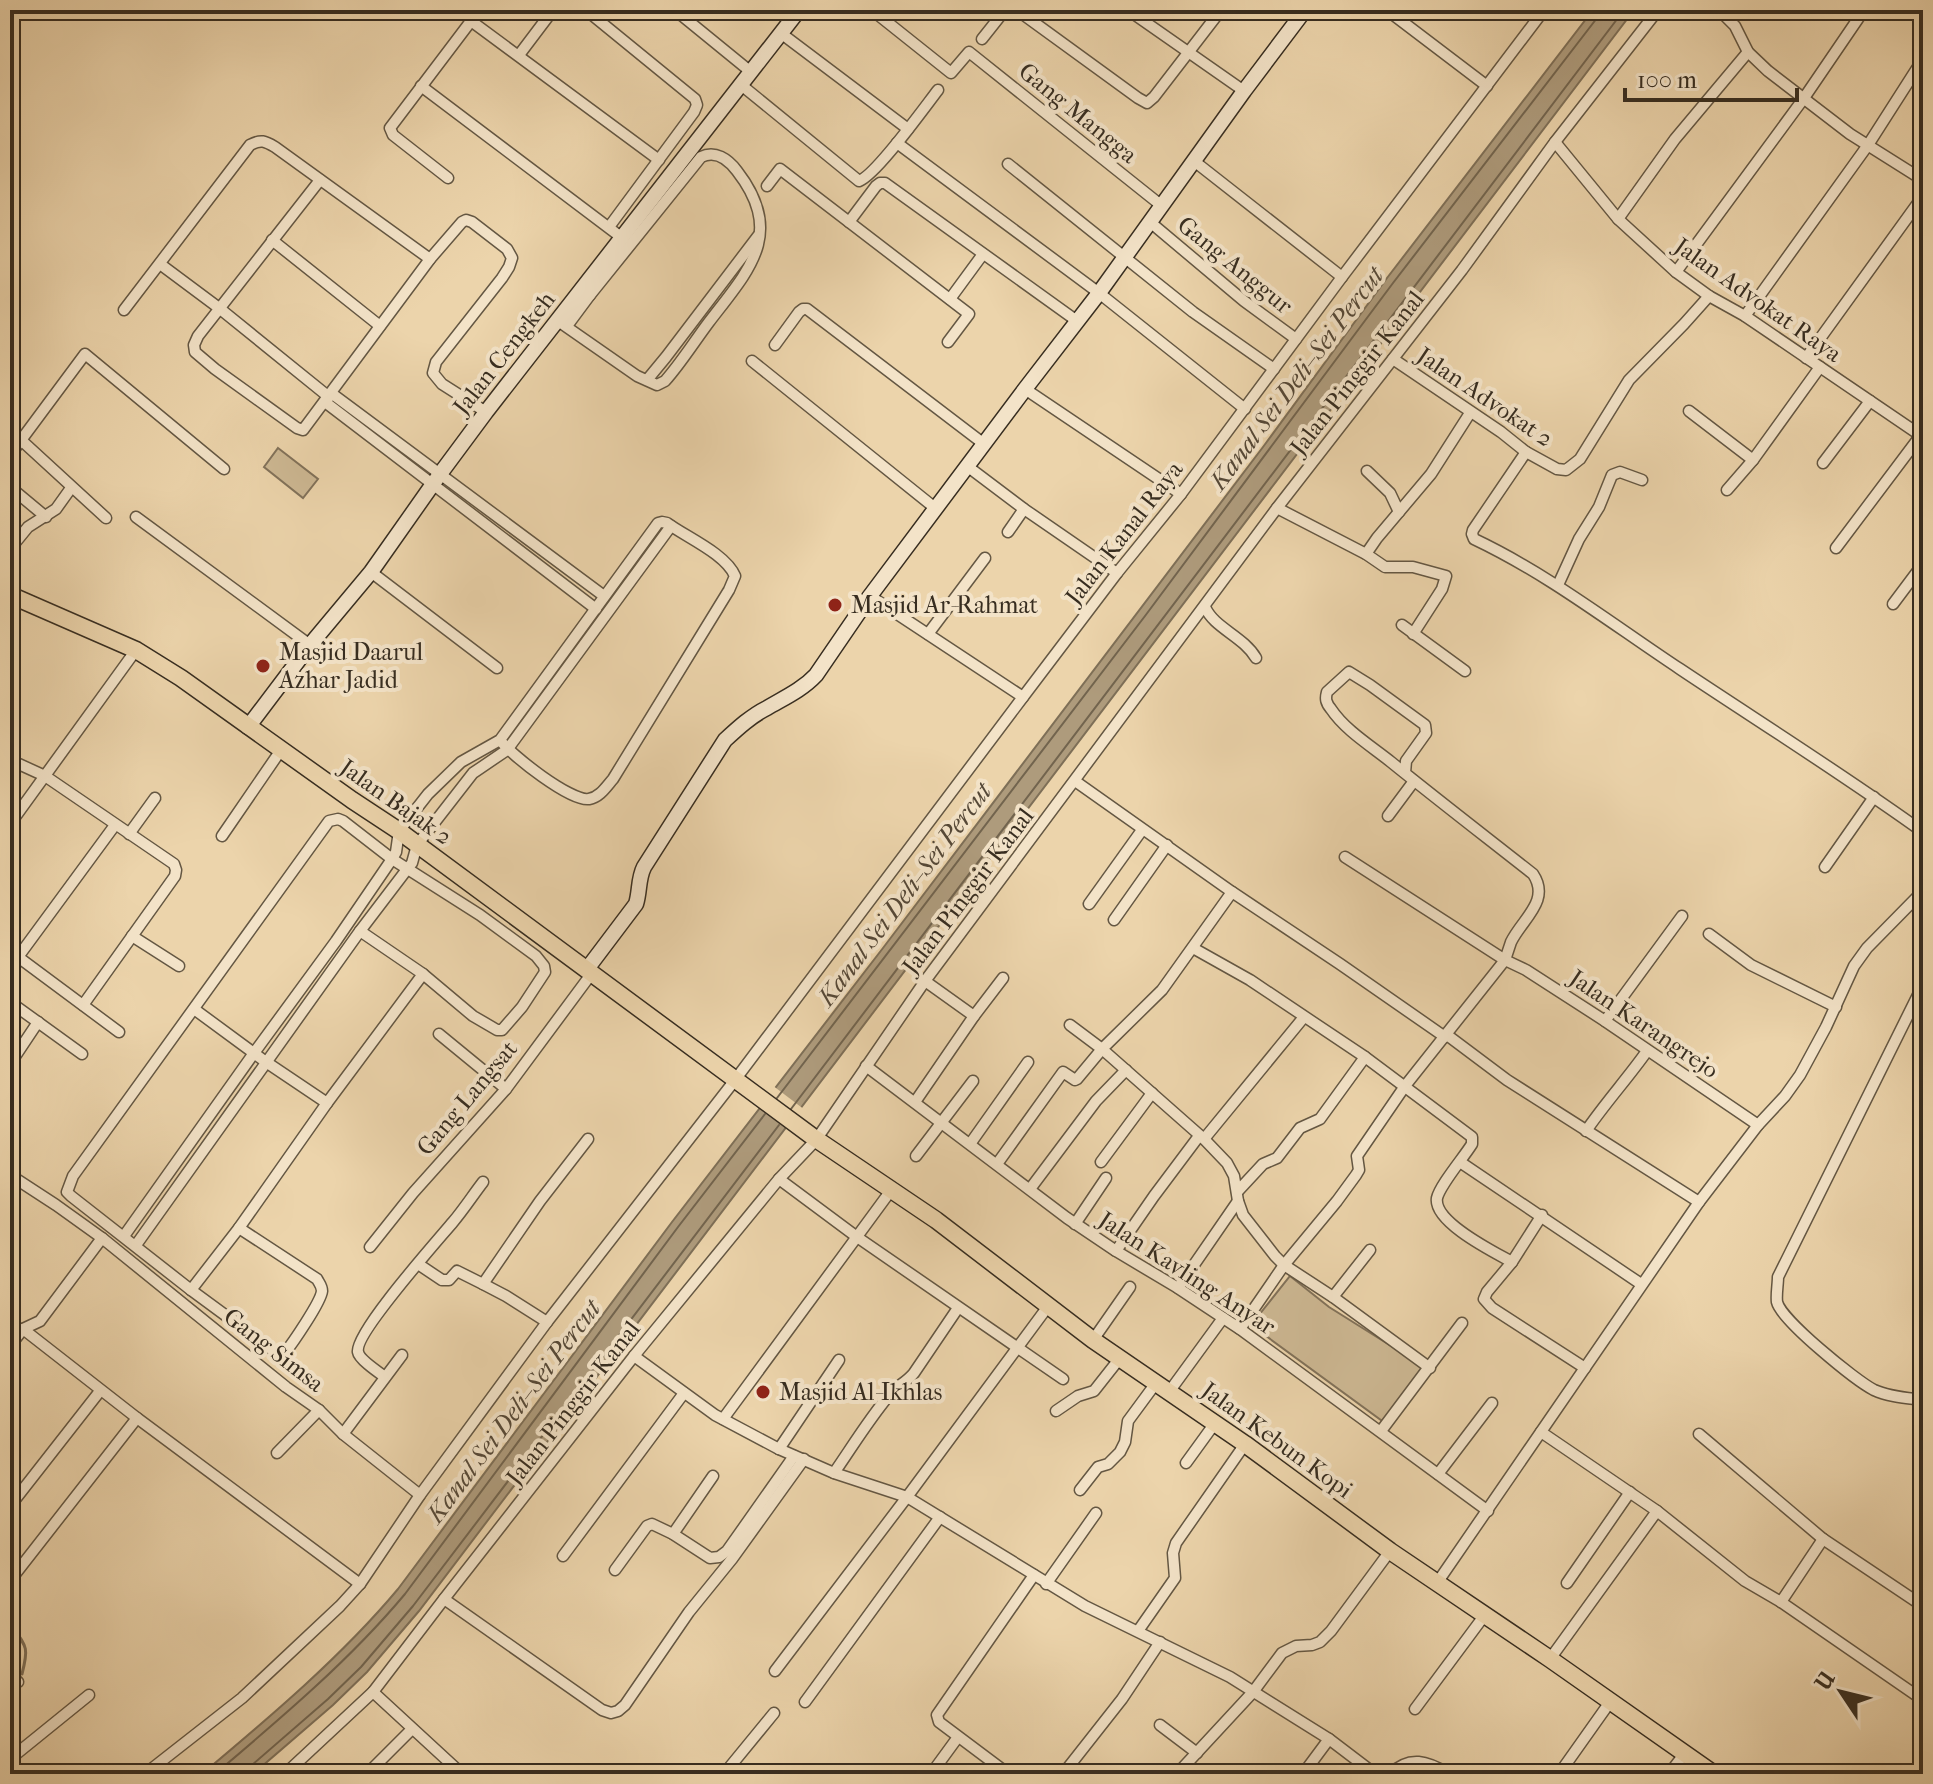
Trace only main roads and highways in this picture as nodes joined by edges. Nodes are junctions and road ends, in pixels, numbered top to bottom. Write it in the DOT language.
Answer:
graph roads {
  1 [pos="10,595"];
  2 [pos="814,1138"];
  3 [pos="1714,1774"];
  1 -- 2 [label="main road, Jalan Bajak 2"];
  2 -- 3 [label="main road, Jalan Kebun Kopi"];
}
